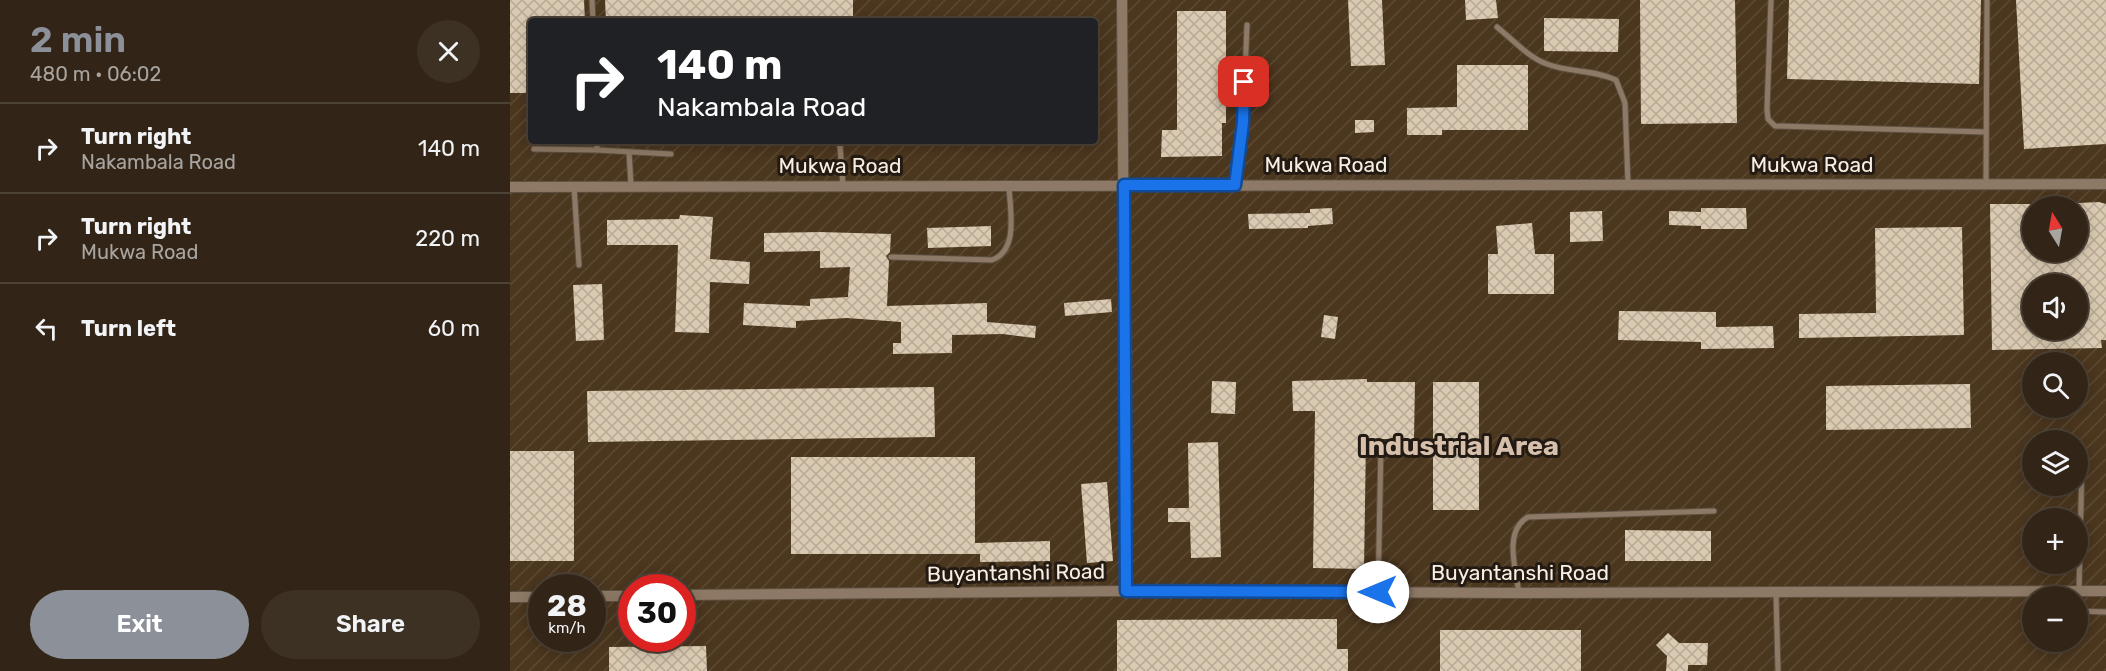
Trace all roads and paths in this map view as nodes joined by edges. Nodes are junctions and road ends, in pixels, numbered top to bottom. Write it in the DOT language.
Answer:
graph roads {
  1 [pos="592,0"];
  2 [pos="1122,0"];
  3 [pos="1771,0"];
  4 [pos="1987,0"];
  5 [pos="593,18"];
  6 [pos="1247,25"];
  7 [pos="1497,27"];
  8 [pos="1986,132"];
  9 [pos="597,144"];
  10 [pos="838,144"];
  11 [pos="534,149"];
  12 [pos="597,150"];
  13 [pos="629,152"];
  14 [pos="672,153"];
  15 [pos="1628,184"];
  16 [pos="1986,184"];
  17 [pos="2106,184"];
  18 [pos="631,185"];
  19 [pos="843,185"];
  20 [pos="1009,185"];
  21 [pos="1124,185"];
  22 [pos="1235,185"];
  23 [pos="574,186"];
  24 [pos="510,187"];
  25 [pos="891,257"];
  26 [pos="579,265"];
  27 [pos="1381,446"];
  28 [pos="2081,496"];
  29 [pos="1714,511"];
  30 [pos="2079,586"];
  31 [pos="1126,591"];
  32 [pos="1776,591"];
  33 [pos="2106,591"];
  34 [pos="1378,592"];
  35 [pos="2088,592"];
  36 [pos="1519,593"];
  37 [pos="2022,594"];
  38 [pos="696,595"];
  39 [pos="510,597"];
  40 [pos="528,597"];
  41 [pos="2088,611"];
  42 [pos="2106,612"];
  43 [pos="1779,671"];
  1 -- 5 [label="lane"];
  2 -- 21 [label="street"];
  3 -- 8 [label="lane"];
  4 -- 8 [label="lane"];
  6 -- 22 [label="lane"];
  7 -- 15 [label="lane"];
  8 -- 16 [label="lane"];
  9 -- 12 [label="lane"];
  10 -- 19 [label="lane"];
  11 -- 12 [label="lane"];
  12 -- 13 [label="lane"];
  13 -- 14 [label="lane"];
  13 -- 18 [label="lane"];
  15 -- 16 [label="street, Mukwa Road"];
  15 -- 22 [label="street, Mukwa Road"];
  16 -- 17 [label="street, Mukwa Road"];
  18 -- 19 [label="street, Mukwa Road"];
  18 -- 23 [label="street, Mukwa Road"];
  19 -- 20 [label="street, Mukwa Road"];
  20 -- 21 [label="street, Mukwa Road"];
  20 -- 25 [label="lane"];
  21 -- 22 [label="street, Mukwa Road"];
  21 -- 31 [label="street"];
  23 -- 24 [label="street, Mukwa Road"];
  23 -- 26 [label="lane"];
  27 -- 34 [label="lane"];
  28 -- 30 [label="lane"];
  29 -- 36 [label="lane"];
  31 -- 34 [label="street, Buyantanshi Road"];
  31 -- 38 [label="street, Buyantanshi Road"];
  32 -- 36 [label="street, Buyantanshi Road"];
  32 -- 37 [label="street, Buyantanshi Road"];
  32 -- 43 [label="lane"];
  33 -- 35 [label="street, Buyantanshi Road"];
  34 -- 36 [label="street, Buyantanshi Road"];
  39 -- 40 [label="street"];
  41 -- 42 [label="lane"];
}
